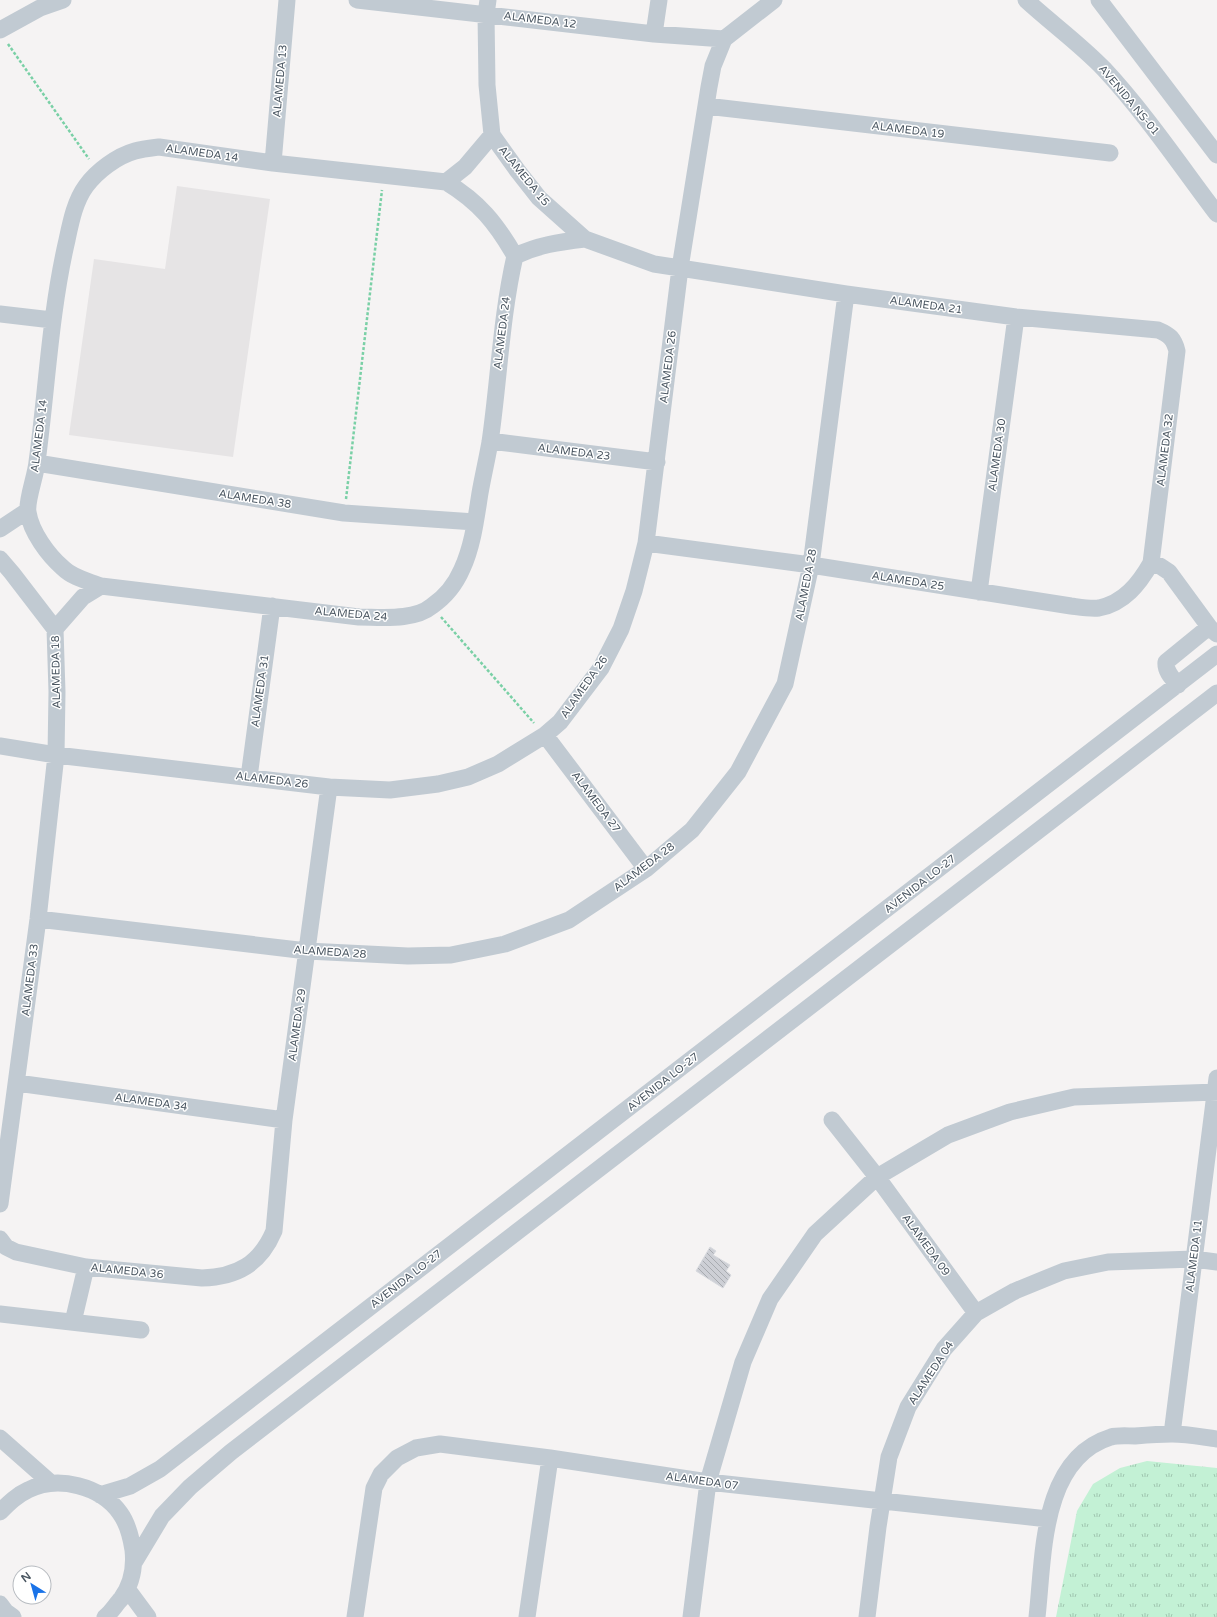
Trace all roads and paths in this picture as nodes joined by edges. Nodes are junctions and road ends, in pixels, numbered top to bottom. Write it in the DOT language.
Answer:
graph roads {
  1 [pos="63,0"];
  2 [pos="287,0"];
  3 [pos="357,0"];
  4 [pos="659,0"];
  5 [pos="774,0"];
  6 [pos="1026,0"];
  7 [pos="1099,0"];
  8 [pos="487,7"];
  9 [pos="755,8"];
  10 [pos="2,34"];
  11 [pos="654,34"];
  12 [pos="724,39"];
  13 [pos="706,106"];
  14 [pos="492,134"];
  15 [pos="1110,153"];
  16 [pos="1217,155"];
  17 [pos="273,163"];
  18 [pos="99,172"];
  19 [pos="384,176"];
  20 [pos="446,182"];
  21 [pos="1217,214"];
  22 [pos="585,240"];
  23 [pos="515,256"];
  24 [pos="680,268"];
  25 [pos="846,294"];
  26 [pos="0,314"];
  27 [pos="1016,317"];
  28 [pos="52,320"];
  29 [pos="1172,338"];
  30 [pos="490,441"];
  31 [pos="657,462"];
  32 [pos="37,464"];
  33 [pos="27,511"];
  34 [pos="344,513"];
  35 [pos="475,522"];
  36 [pos="0,529"];
  37 [pos="646,543"];
  38 [pos="0,559"];
  39 [pos="1151,563"];
  40 [pos="811,565"];
  41 [pos="101,586"];
  42 [pos="979,592"];
  43 [pos="272,606"];
  44 [pos="432,607"];
  45 [pos="55,630"];
  46 [pos="1214,631"];
  47 [pos="1217,654"];
  48 [pos="1178,686"];
  49 [pos="1217,693"];
  50 [pos="545,735"];
  51 [pos="0,746"];
  52 [pos="56,755"];
  53 [pos="249,776"];
  54 [pos="329,787"];
  55 [pos="646,869"];
  56 [pos="38,919"];
  57 [pos="307,951"];
  58 [pos="17,1083"];
  59 [pos="1216,1088"];
  60 [pos="284,1120"];
  61 [pos="832,1120"];
  62 [pos="877,1177"];
  63 [pos="0,1204"];
  64 [pos="0,1239"];
  65 [pos="257,1259"];
  66 [pos="1194,1259"];
  67 [pos="1217,1262"];
  68 [pos="86,1267"];
  69 [pos="976,1313"];
  70 [pos="0,1314"];
  71 [pos="73,1322"];
  72 [pos="141,1330"];
  73 [pos="1172,1434"];
  74 [pos="0,1438"];
  75 [pos="1217,1439"];
  76 [pos="550,1458"];
  77 [pos="708,1482"];
  78 [pos="51,1483"];
  79 [pos="100,1495"];
  80 [pos="882,1501"];
  81 [pos="0,1512"];
  82 [pos="1048,1519"];
  83 [pos="135,1561"];
  84 [pos="128,1590"];
  85 [pos="0,1604"];
  86 [pos="13,1617"];
  87 [pos="105,1617"];
  88 [pos="148,1617"];
  89 [pos="355,1617"];
  90 [pos="527,1617"];
  91 [pos="691,1617"];
  92 [pos="867,1617"];
  93 [pos="1037,1617"];
  1 -- 10 [label="street"];
  2 -- 17 [label="street, ALAMEDA 13"];
  3 -- 8 [label="street, ALAMEDA 12"];
  4 -- 11 [label="street"];
  5 -- 9 [label="street"];
  6 -- 21 [label="street, AVENIDA NS-01"];
  7 -- 16 [label="street"];
  8 -- 11 [label="street, ALAMEDA 12"];
  8 -- 14 [label="street, ALAMEDA 15"];
  9 -- 12 [label="street"];
  10 -- 18 [label="path"];
  11 -- 12 [label="street, ALAMEDA 12"];
  12 -- 13 [label="street, ALAMEDA 26"];
  13 -- 15 [label="street, ALAMEDA 19"];
  13 -- 24 [label="street, ALAMEDA 26"];
  14 -- 20 [label="street"];
  14 -- 22 [label="street, ALAMEDA 15"];
  17 -- 18 [label="street, ALAMEDA 14"];
  17 -- 19 [label="street, ALAMEDA 14"];
  18 -- 28 [label="street, ALAMEDA 14"];
  19 -- 20 [label="street, ALAMEDA 14"];
  19 -- 34 [label="path"];
  20 -- 23 [label="street, ALAMEDA 14"];
  22 -- 23 [label="street"];
  22 -- 24 [label="street, ALAMEDA 15"];
  23 -- 30 [label="street, ALAMEDA 24"];
  24 -- 25 [label="street, ALAMEDA 21"];
  24 -- 31 [label="street, ALAMEDA 26"];
  25 -- 27 [label="street, ALAMEDA 21"];
  25 -- 40 [label="street, ALAMEDA 28"];
  26 -- 28 [label="street"];
  27 -- 29 [label="street, ALAMEDA 21"];
  27 -- 42 [label="street, ALAMEDA 30"];
  28 -- 32 [label="street, ALAMEDA 14"];
  29 -- 39 [label="street, ALAMEDA 32"];
  30 -- 31 [label="street, ALAMEDA 23"];
  30 -- 35 [label="street, ALAMEDA 24"];
  31 -- 37 [label="street, ALAMEDA 26"];
  32 -- 33 [label="street, ALAMEDA 14"];
  32 -- 34 [label="street, ALAMEDA 38"];
  33 -- 36 [label="street"];
  33 -- 41 [label="street, ALAMEDA 24"];
  34 -- 35 [label="street, ALAMEDA 38"];
  35 -- 44 [label="street, ALAMEDA 24"];
  37 -- 40 [label="street, ALAMEDA 25"];
  37 -- 50 [label="street, ALAMEDA 26"];
  38 -- 45 [label="street, ALAMEDA 18"];
  39 -- 42 [label="street, ALAMEDA 25"];
  39 -- 46 [label="street"];
  40 -- 42 [label="street, ALAMEDA 25"];
  40 -- 55 [label="street, ALAMEDA 28"];
  41 -- 43 [label="street, ALAMEDA 24"];
  41 -- 45 [label="street"];
  43 -- 44 [label="street, ALAMEDA 24"];
  43 -- 53 [label="street, ALAMEDA 31"];
  44 -- 50 [label="path"];
  45 -- 52 [label="street, ALAMEDA 18"];
  46 -- 48 [label="street"];
  47 -- 48 [label="street, AVENIDA LO-27"];
  48 -- 79 [label="street, AVENIDA LO-27"];
  49 -- 83 [label="street"];
  50 -- 54 [label="street, ALAMEDA 26"];
  50 -- 55 [label="street, ALAMEDA 27"];
  51 -- 52 [label="street, ALAMEDA 26"];
  52 -- 53 [label="street, ALAMEDA 26"];
  52 -- 56 [label="street, ALAMEDA 33"];
  53 -- 54 [label="street, ALAMEDA 26"];
  54 -- 57 [label="street, ALAMEDA 29"];
  55 -- 57 [label="street, ALAMEDA 28"];
  56 -- 57 [label="street, ALAMEDA 28"];
  56 -- 58 [label="street, ALAMEDA 33"];
  57 -- 60 [label="street, ALAMEDA 29"];
  58 -- 60 [label="street, ALAMEDA 34"];
  58 -- 63 [label="street, ALAMEDA 33"];
  59 -- 62 [label="street"];
  59 -- 66 [label="street, ALAMEDA 11"];
  60 -- 65 [label="street, ALAMEDA 29"];
  61 -- 62 [label="street, ALAMEDA 09"];
  62 -- 69 [label="street, ALAMEDA 09"];
  62 -- 77 [label="street"];
  64 -- 68 [label="street, ALAMEDA 36"];
  65 -- 68 [label="street, ALAMEDA 36"];
  66 -- 67 [label="street, ALAMEDA 04"];
  66 -- 69 [label="street, ALAMEDA 04"];
  66 -- 73 [label="street, ALAMEDA 11"];
  68 -- 71 [label="street"];
  69 -- 80 [label="street, ALAMEDA 04"];
  70 -- 71 [label="street"];
  71 -- 72 [label="street"];
  73 -- 75 [label="street"];
  73 -- 82 [label="street"];
  74 -- 78 [label="street"];
  76 -- 77 [label="street, ALAMEDA 07"];
  76 -- 89 [label="street, ALAMEDA 07"];
  76 -- 90 [label="street"];
  77 -- 80 [label="street, ALAMEDA 07"];
  77 -- 91 [label="street"];
  78 -- 79 [label="street"];
  78 -- 81 [label="street"];
  79 -- 83 [label="street"];
  80 -- 82 [label="street, ALAMEDA 07"];
  80 -- 92 [label="street, ALAMEDA 04"];
  82 -- 93 [label="street"];
  83 -- 84 [label="street"];
  84 -- 87 [label="street"];
  84 -- 88 [label="street"];
  85 -- 86 [label="street"];
}
